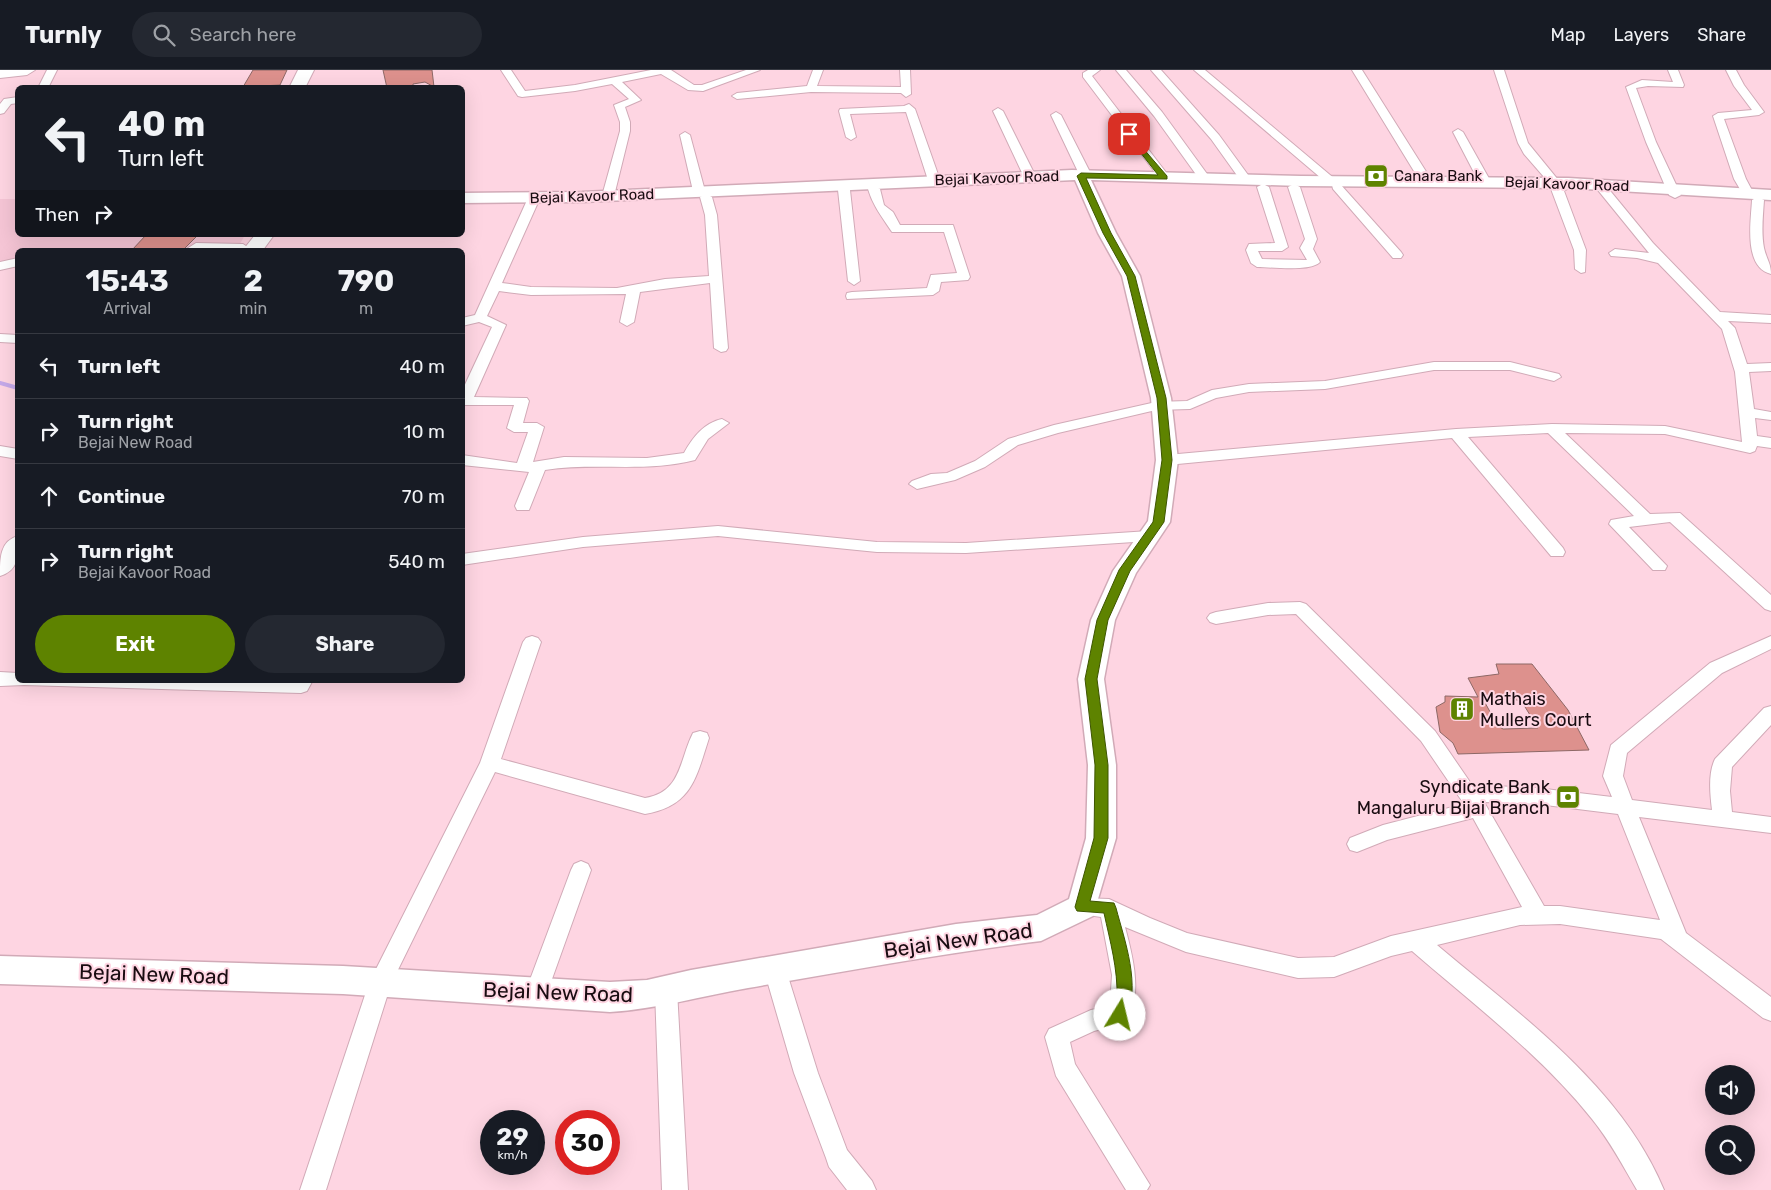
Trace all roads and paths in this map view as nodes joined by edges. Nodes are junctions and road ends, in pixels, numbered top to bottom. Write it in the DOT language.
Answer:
graph roads {
  1 [pos="26,70"];
  2 [pos="52,70"];
  3 [pos="306,70"];
  4 [pos="316,70"];
  5 [pos="506,70"];
  6 [pos="755,70"];
  7 [pos="818,70"];
  8 [pos="905,70"];
  9 [pos="1095,70"];
  10 [pos="1121,70"];
  11 [pos="1156,70"];
  12 [pos="1199,70"];
  13 [pos="1357,70"];
  14 [pos="1499,70"];
  15 [pos="1673,70"];
  16 [pos="1731,70"];
  17 [pos="664,71"];
  18 [pos="0,72"];
  19 [pos="614,80"];
  20 [pos="44,85"];
  21 [pos="298,85"];
  22 [pos="311,85"];
  23 [pos="811,89"];
  24 [pos="737,96"];
  25 [pos="15,100"];
  26 [pos="0,111"];
  27 [pos="998,111"];
  28 [pos="1056,115"];
  29 [pos="1458,132"];
  30 [pos="685,135"];
  31 [pos="851,137"];
  32 [pos="1030,177"];
  33 [pos="1164,177"];
  34 [pos="1084,178"];
  35 [pos="1204,178"];
  36 [pos="1245,179"];
  37 [pos="934,180"];
  38 [pos="1426,181"];
  39 [pos="1485,182"];
  40 [pos="1559,185"];
  41 [pos="1336,186"];
  42 [pos="1263,187"];
  43 [pos="1294,187"];
  44 [pos="874,189"];
  45 [pos="1603,189"];
  46 [pos="844,190"];
  47 [pos="1673,192"];
  48 [pos="703,194"];
  49 [pos="608,196"];
  50 [pos="1762,197"];
  51 [pos="465,198"];
  52 [pos="532,201"];
  53 [pos="465,205"];
  54 [pos="262,237"];
  55 [pos="248,246"];
  56 [pos="1282,247"];
  57 [pos="196,248"];
  58 [pos="1306,248"];
  59 [pos="1615,253"];
  60 [pos="1397,256"];
  61 [pos="1663,260"];
  62 [pos="15,263"];
  63 [pos="0,266"];
  64 [pos="1581,269"];
  65 [pos="1771,270"];
  66 [pos="715,279"];
  67 [pos="854,281"];
  68 [pos="494,286"];
  69 [pos="634,289"];
  70 [pos="852,296"];
  71 [pos="1718,316"];
  72 [pos="480,318"];
  73 [pos="1771,319"];
  74 [pos="465,321"];
  75 [pos="627,322"];
  76 [pos="0,338"];
  77 [pos="15,339"];
  78 [pos="721,348"];
  79 [pos="1771,367"];
  80 [pos="1740,368"];
  81 [pos="1554,377"];
  82 [pos="1162,406"];
  83 [pos="1748,412"];
  84 [pos="1771,416"];
  85 [pos="722,423"];
  86 [pos="1552,428"];
  87 [pos="1456,433"];
  88 [pos="1750,440"];
  89 [pos="1771,443"];
  90 [pos="0,452"];
  91 [pos="15,454"];
  92 [pos="465,460"];
  93 [pos="1167,460"];
  94 [pos="539,466"];
  95 [pos="523,468"];
  96 [pos="917,484"];
  97 [pos="523,506"];
  98 [pos="1646,519"];
  99 [pos="1149,536"];
  100 [pos="1557,552"];
  101 [pos="9,556"];
  102 [pos="465,560"];
  103 [pos="1659,566"];
  104 [pos="0,588"];
  105 [pos="1771,605"];
  106 [pos="1216,618"];
  107 [pos="532,642"];
  108 [pos="1771,642"];
  109 [pos="0,679"];
  110 [pos="15,680"];
  111 [pos="165,683"];
  112 [pos="302,683"];
  113 [pos="1771,713"];
  114 [pos="700,738"];
  115 [pos="490,763"];
  116 [pos="1466,793"];
  117 [pos="1626,807"];
  118 [pos="1478,810"];
  119 [pos="1723,818"];
  120 [pos="1771,825"];
  121 [pos="1357,844"];
  122 [pos="581,870"];
  123 [pos="1096,907"];
  124 [pos="1538,916"];
  125 [pos="1678,939"];
  126 [pos="1415,940"];
  127 [pos="0,970"];
  128 [pos="774,970"];
  129 [pos="380,983"];
  130 [pos="666,990"];
  131 [pos="536,993"];
  132 [pos="1771,1011"];
  133 [pos="1137,1185"];
  134 [pos="313,1190"];
  135 [pos="675,1190"];
  136 [pos="863,1190"];
  137 [pos="1651,1190"];
  1 -- 18 [label="main road"];
  2 -- 20 [label="street"];
  3 -- 21 [label="main road"];
  4 -- 22 [label="main road"];
  5 -- 19 [label="street"];
  6 -- 17 [label="street"];
  7 -- 23 [label="street"];
  8 -- 23 [label="street"];
  9 -- 33 [label="street"];
  10 -- 35 [label="street"];
  11 -- 36 [label="street"];
  12 -- 41 [label="street"];
  13 -- 38 [label="street"];
  14 -- 40 [label="street"];
  15 -- 47 [label="street"];
  16 -- 50 [label="street"];
  17 -- 19 [label="street"];
  19 -- 49 [label="street"];
  23 -- 24 [label="street"];
  25 -- 26 [label="street"];
  27 -- 32 [label="street"];
  28 -- 34 [label="street"];
  29 -- 39 [label="street"];
  30 -- 48 [label="street"];
  31 -- 37 [label="street"];
  32 -- 34 [label="main road, Bejai Kavoor Road"];
  32 -- 37 [label="main road, Bejai Kavoor Road"];
  33 -- 34 [label="main road, Bejai Kavoor Road"];
  33 -- 35 [label="main road, Bejai Kavoor Road"];
  34 -- 42 [label="main road, Bejai Kavoor Road"];
  34 -- 44 [label="main road, Bejai Kavoor Road"];
  34 -- 82 [label="main road"];
  35 -- 36 [label="main road, Bejai Kavoor Road"];
  36 -- 41 [label="main road, Bejai Kavoor Road"];
  37 -- 48 [label="main road, Bejai Kavoor Road"];
  38 -- 39 [label="main road, Bejai Kavoor Road"];
  38 -- 41 [label="main road, Bejai Kavoor Road"];
  39 -- 40 [label="main road, Bejai Kavoor Road"];
  40 -- 41 [label="main road, Bejai Kavoor Road"];
  40 -- 45 [label="main road, Bejai Kavoor Road"];
  40 -- 47 [label="main road, Bejai Kavoor Road"];
  40 -- 64 [label="street"];
  41 -- 43 [label="main road, Bejai Kavoor Road"];
  41 -- 60 [label="street"];
  42 -- 43 [label="main road, Bejai Kavoor Road"];
  42 -- 56 [label="street"];
  43 -- 58 [label="street"];
  44 -- 46 [label="main road, Bejai Kavoor Road"];
  44 -- 70 [label="street"];
  45 -- 47 [label="main road, Bejai Kavoor Road"];
  45 -- 61 [label="street"];
  46 -- 48 [label="main road, Bejai Kavoor Road"];
  46 -- 67 [label="street"];
  47 -- 50 [label="main road, Bejai Kavoor Road"];
  48 -- 49 [label="main road, Bejai Kavoor Road"];
  48 -- 52 [label="main road, Bejai Kavoor Road"];
  48 -- 66 [label="street"];
  49 -- 52 [label="main road, Bejai Kavoor Road"];
  50 -- 65 [label="street"];
  51 -- 52 [label="main road, Bejai Kavoor Road"];
  52 -- 53 [label="main road, Bejai Kavoor Road"];
  52 -- 68 [label="street"];
  54 -- 55 [label="main road"];
  55 -- 57 [label="street"];
  56 -- 58 [label="street"];
  56 -- 58 [label="street"];
  59 -- 61 [label="street"];
  61 -- 71 [label="street"];
  62 -- 63 [label="street"];
  66 -- 69 [label="street"];
  66 -- 78 [label="street"];
  68 -- 69 [label="street"];
  68 -- 72 [label="street"];
  69 -- 75 [label="street"];
  71 -- 73 [label="street"];
  71 -- 80 [label="street"];
  72 -- 74 [label="street"];
  72 -- 95 [label="street"];
  76 -- 77 [label="street"];
  79 -- 80 [label="street"];
  80 -- 83 [label="street"];
  81 -- 82 [label="street"];
  82 -- 93 [label="main road"];
  82 -- 96 [label="street"];
  83 -- 84 [label="street"];
  83 -- 88 [label="street"];
  85 -- 94 [label="street"];
  86 -- 87 [label="street"];
  86 -- 88 [label="street"];
  86 -- 98 [label="street"];
  87 -- 93 [label="street"];
  87 -- 100 [label="street"];
  88 -- 89 [label="street"];
  90 -- 91 [label="street"];
  92 -- 95 [label="street"];
  93 -- 99 [label="main road"];
  94 -- 95 [label="street"];
  94 -- 97 [label="street"];
  98 -- 103 [label="street"];
  98 -- 105 [label="street"];
  99 -- 102 [label="street"];
  99 -- 123 [label="main road"];
  101 -- 104 [label="main road"];
  106 -- 116 [label="street"];
  107 -- 115 [label="street"];
  108 -- 117 [label="street"];
  109 -- 110 [label="street"];
  111 -- 112 [label="street"];
  113 -- 119 [label="street"];
  114 -- 115 [label="street"];
  115 -- 129 [label="street"];
  116 -- 117 [label="street"];
  116 -- 118 [label="street"];
  117 -- 119 [label="street"];
  117 -- 125 [label="street"];
  118 -- 121 [label="street"];
  118 -- 124 [label="street"];
  119 -- 120 [label="street"];
  122 -- 131 [label="street"];
  123 -- 126 [label="street"];
  123 -- 128 [label="main road, Bejai New Road"];
  123 -- 133 [label="street"];
  124 -- 125 [label="street"];
  124 -- 126 [label="street"];
  125 -- 132 [label="street"];
  126 -- 137 [label="street"];
  127 -- 129 [label="main road, Bejai New Road"];
  128 -- 130 [label="main road, Bejai New Road"];
  128 -- 136 [label="street"];
  129 -- 131 [label="main road, Bejai New Road"];
  129 -- 134 [label="street"];
  130 -- 131 [label="main road, Bejai New Road"];
  130 -- 135 [label="street"];
}
